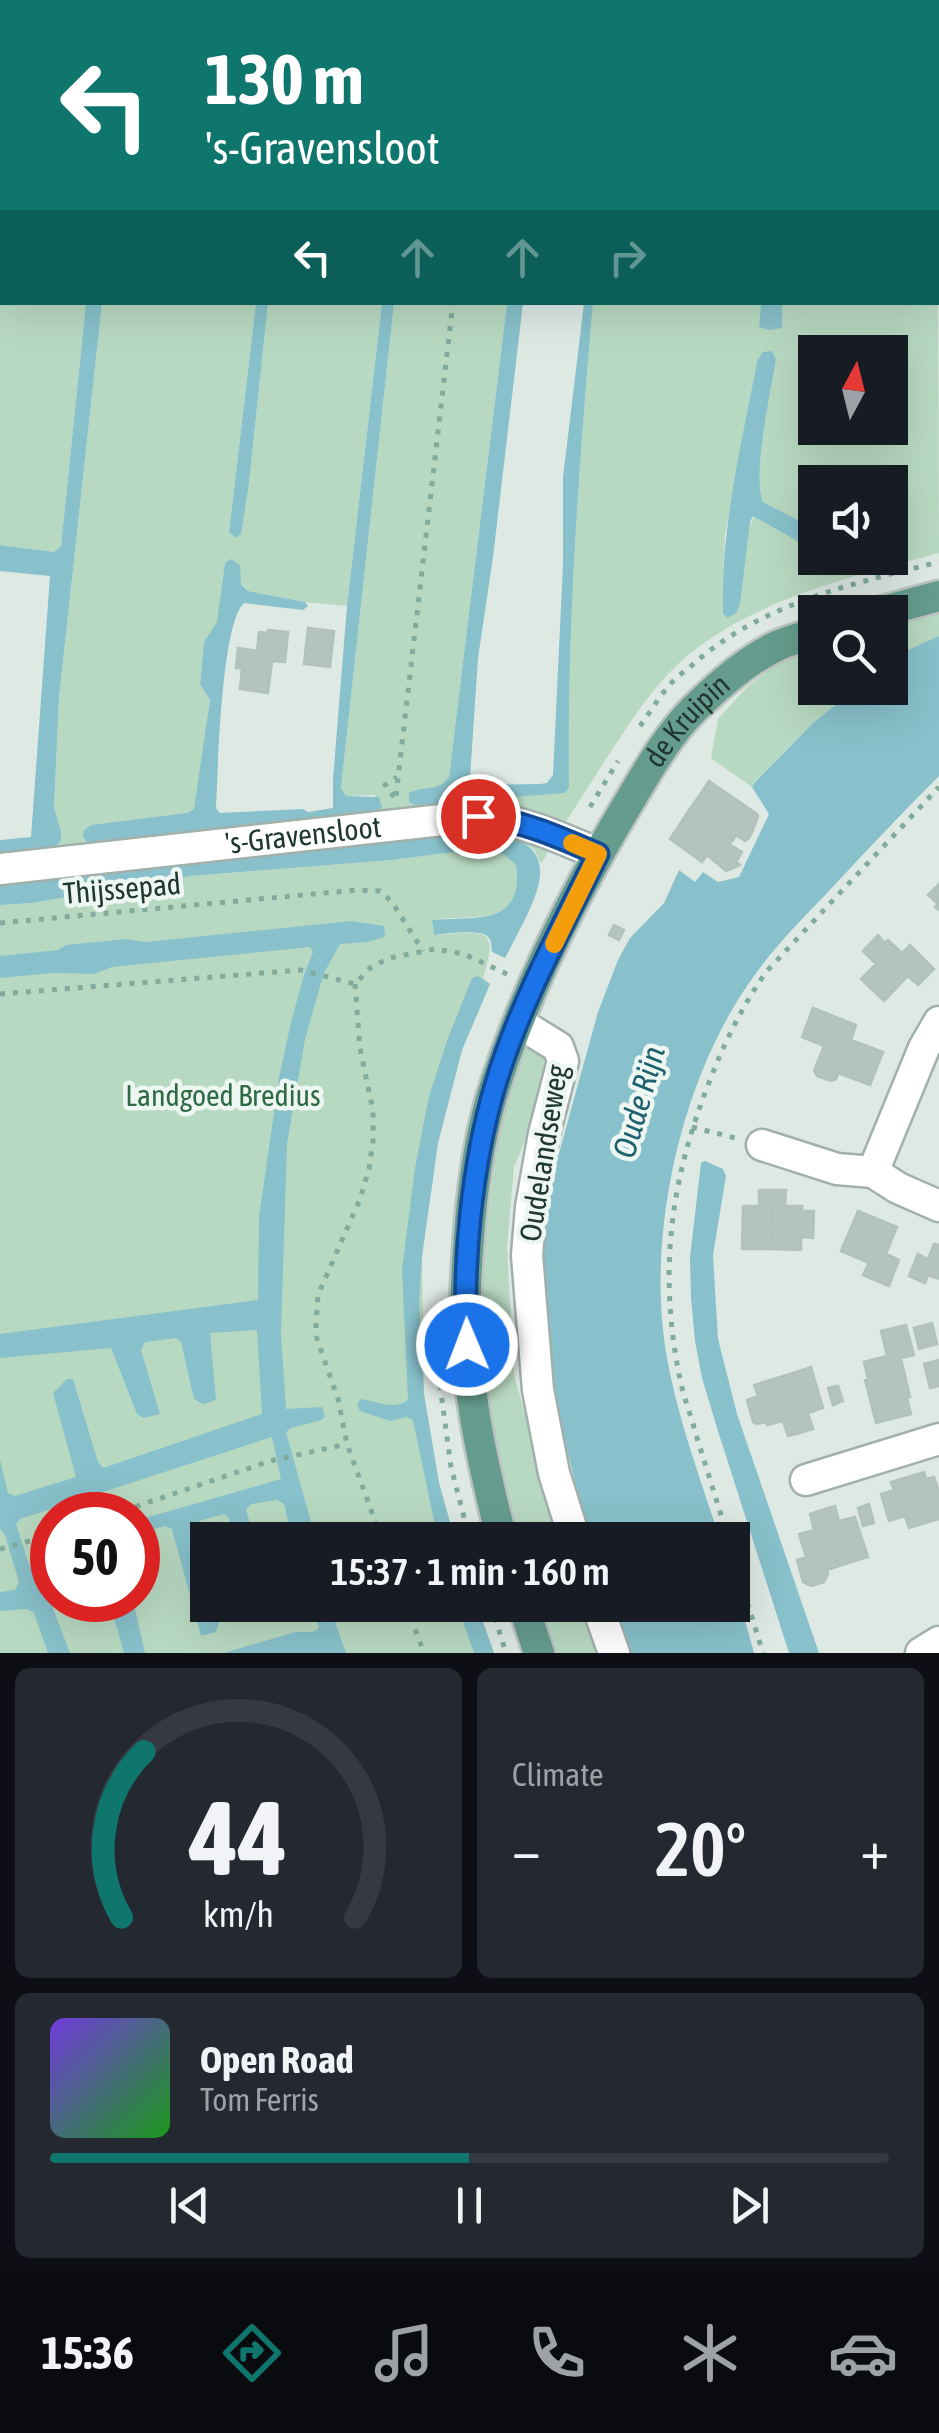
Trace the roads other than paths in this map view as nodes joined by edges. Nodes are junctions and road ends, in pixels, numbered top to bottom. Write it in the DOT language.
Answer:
graph roads {
  1 [pos="939,596"];
  2 [pos="908,604"];
  3 [pos="798,639"];
  4 [pos="598,854"];
  5 [pos="0,869"];
  6 [pos="939,1022"];
  7 [pos="519,1023"];
  8 [pos="750,1142"];
  9 [pos="873,1172"];
  10 [pos="939,1206"];
  11 [pos="939,1439"];
  12 [pos="806,1480"];
  13 [pos="497,1522"];
  14 [pos="569,1522"];
  15 [pos="529,1622"];
  16 [pos="604,1622"];
  17 [pos="939,1642"];
  18 [pos="539,1653"];
  19 [pos="614,1653"];
  20 [pos="920,1653"];
  1 -- 2 [label="main road"];
  3 -- 4 [label="main road, de Kruipin"];
  4 -- 5 [label="street, 's-Gravensloot"];
  4 -- 7 [label="main road, Oudelandseweg"];
  6 -- 9 [label="street"];
  7 -- 13 [label="main road, Oudelandseweg"];
  7 -- 14 [label="street, Oudelandseweg"];
  8 -- 9 [label="street"];
  9 -- 10 [label="street"];
  11 -- 12 [label="street"];
  15 -- 18 [label="main road"];
  16 -- 19 [label="street"];
  17 -- 20 [label="street"];
}
